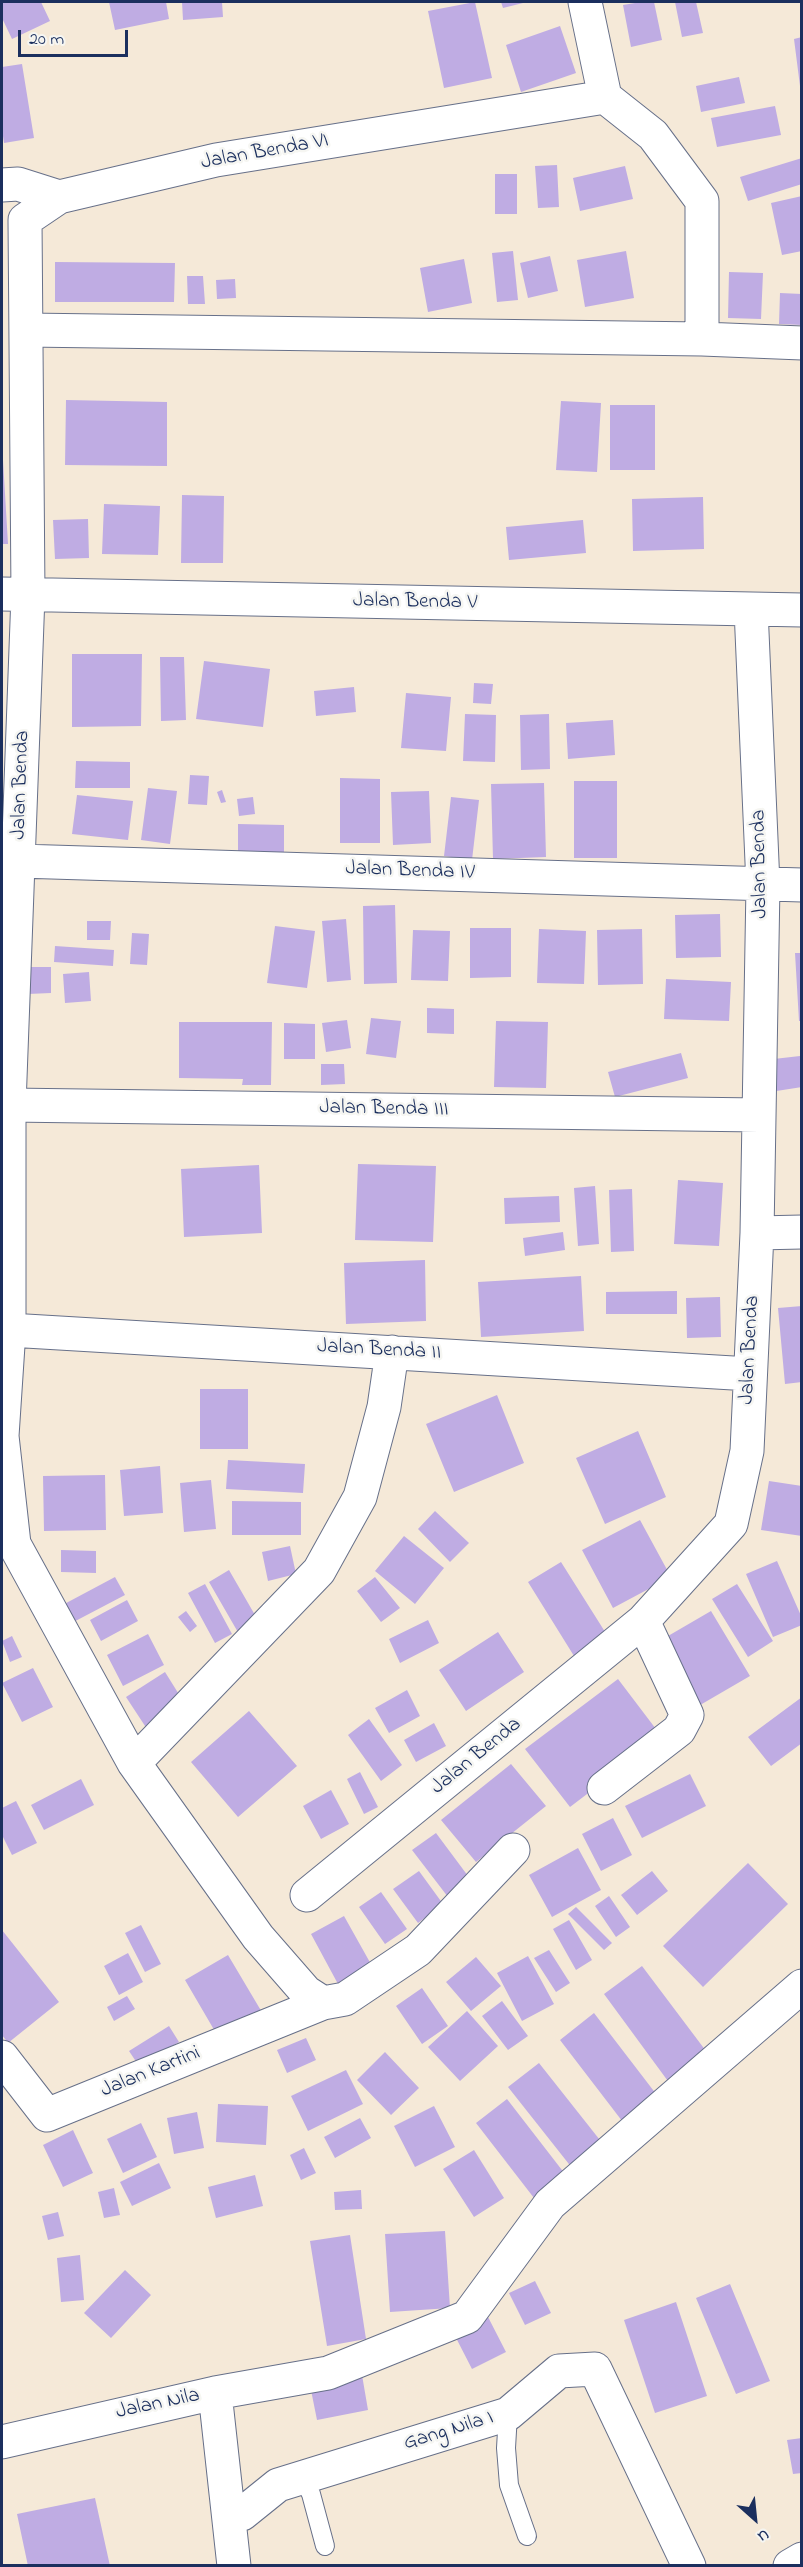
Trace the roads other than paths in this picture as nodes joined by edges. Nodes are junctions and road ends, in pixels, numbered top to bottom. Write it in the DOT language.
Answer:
graph roads {
  1 [pos="585,2"];
  2 [pos="605,97"];
  3 [pos="2,185"];
  4 [pos="59,197"];
  5 [pos="27,330"];
  6 [pos="702,339"];
  7 [pos="801,343"];
  8 [pos="15,594"];
  9 [pos="751,609"];
  10 [pos="801,610"];
  11 [pos="19,861"];
  12 [pos="763,885"];
  13 [pos="801,885"];
  14 [pos="9,1105"];
  15 [pos="759,1115"];
  16 [pos="801,1232"];
  17 [pos="757,1233"];
  18 [pos="9,1330"];
  19 [pos="392,1352"];
  20 [pos="750,1374"];
  21 [pos="2,1408"];
  22 [pos="643,1621"];
  23 [pos="134,1763"];
  24 [pos="604,1788"];
  25 [pos="513,1850"];
  26 [pos="307,1895"];
  27 [pos="801,1986"];
  28 [pos="323,2002"];
  29 [pos="2,2057"];
  30 [pos="215,2393"];
  31 [pos="508,2414"];
  32 [pos="2,2442"];
  33 [pos="302,2476"];
  34 [pos="229,2517"];
  35 [pos="527,2536"];
  36 [pos="325,2546"];
  37 [pos="801,2559"];
  38 [pos="234,2565"];
  39 [pos="689,2565"];
  40 [pos="790,2565"];
  1 -- 2 [label="street"];
  2 -- 4 [label="street, Jalan Benda VI"];
  2 -- 6 [label="street"];
  3 -- 4 [label="street"];
  4 -- 5 [label="street, Jalan Benda VI"];
  5 -- 6 [label="street"];
  5 -- 8 [label="street, Jalan Benda VI"];
  6 -- 7 [label="street"];
  8 -- 9 [label="street, Jalan Benda V"];
  8 -- 11 [label="street, Jalan Benda"];
  9 -- 10 [label="street, Jalan Benda V"];
  9 -- 12 [label="street, Jalan Benda"];
  11 -- 12 [label="street, Jalan Benda IV"];
  11 -- 14 [label="street, Jalan Benda"];
  12 -- 13 [label="street, Jalan Benda IV"];
  12 -- 15 [label="street, Jalan Benda"];
  14 -- 15 [label="street, Jalan Benda III"];
  14 -- 18 [label="street, Jalan Benda"];
  15 -- 17 [label="street, Jalan Benda"];
  16 -- 17 [label="street"];
  17 -- 20 [label="street, Jalan Benda"];
  18 -- 19 [label="street, Jalan Benda II"];
  18 -- 21 [label="street, Jalan Benda"];
  19 -- 20 [label="street, Jalan Benda II"];
  19 -- 23 [label="street"];
  20 -- 22 [label="street, Jalan Benda"];
  21 -- 23 [label="street, Jalan Benda"];
  22 -- 24 [label="street"];
  22 -- 26 [label="street, Jalan Benda"];
  23 -- 28 [label="street, Jalan Benda"];
  25 -- 28 [label="street"];
  27 -- 30 [label="street"];
  28 -- 29 [label="street, Jalan Kartini"];
  30 -- 32 [label="street, Jalan Nila"];
  30 -- 34 [label="street, Jalan Nila"];
  31 -- 33 [label="street, Gang Nila I"];
  31 -- 35 [label="lane"];
  31 -- 39 [label="street, Gang Nila I"];
  33 -- 34 [label="street, Gang Nila I"];
  33 -- 36 [label="lane"];
  34 -- 38 [label="street, Jalan Nila"];
  37 -- 40 [label="street"];
}
